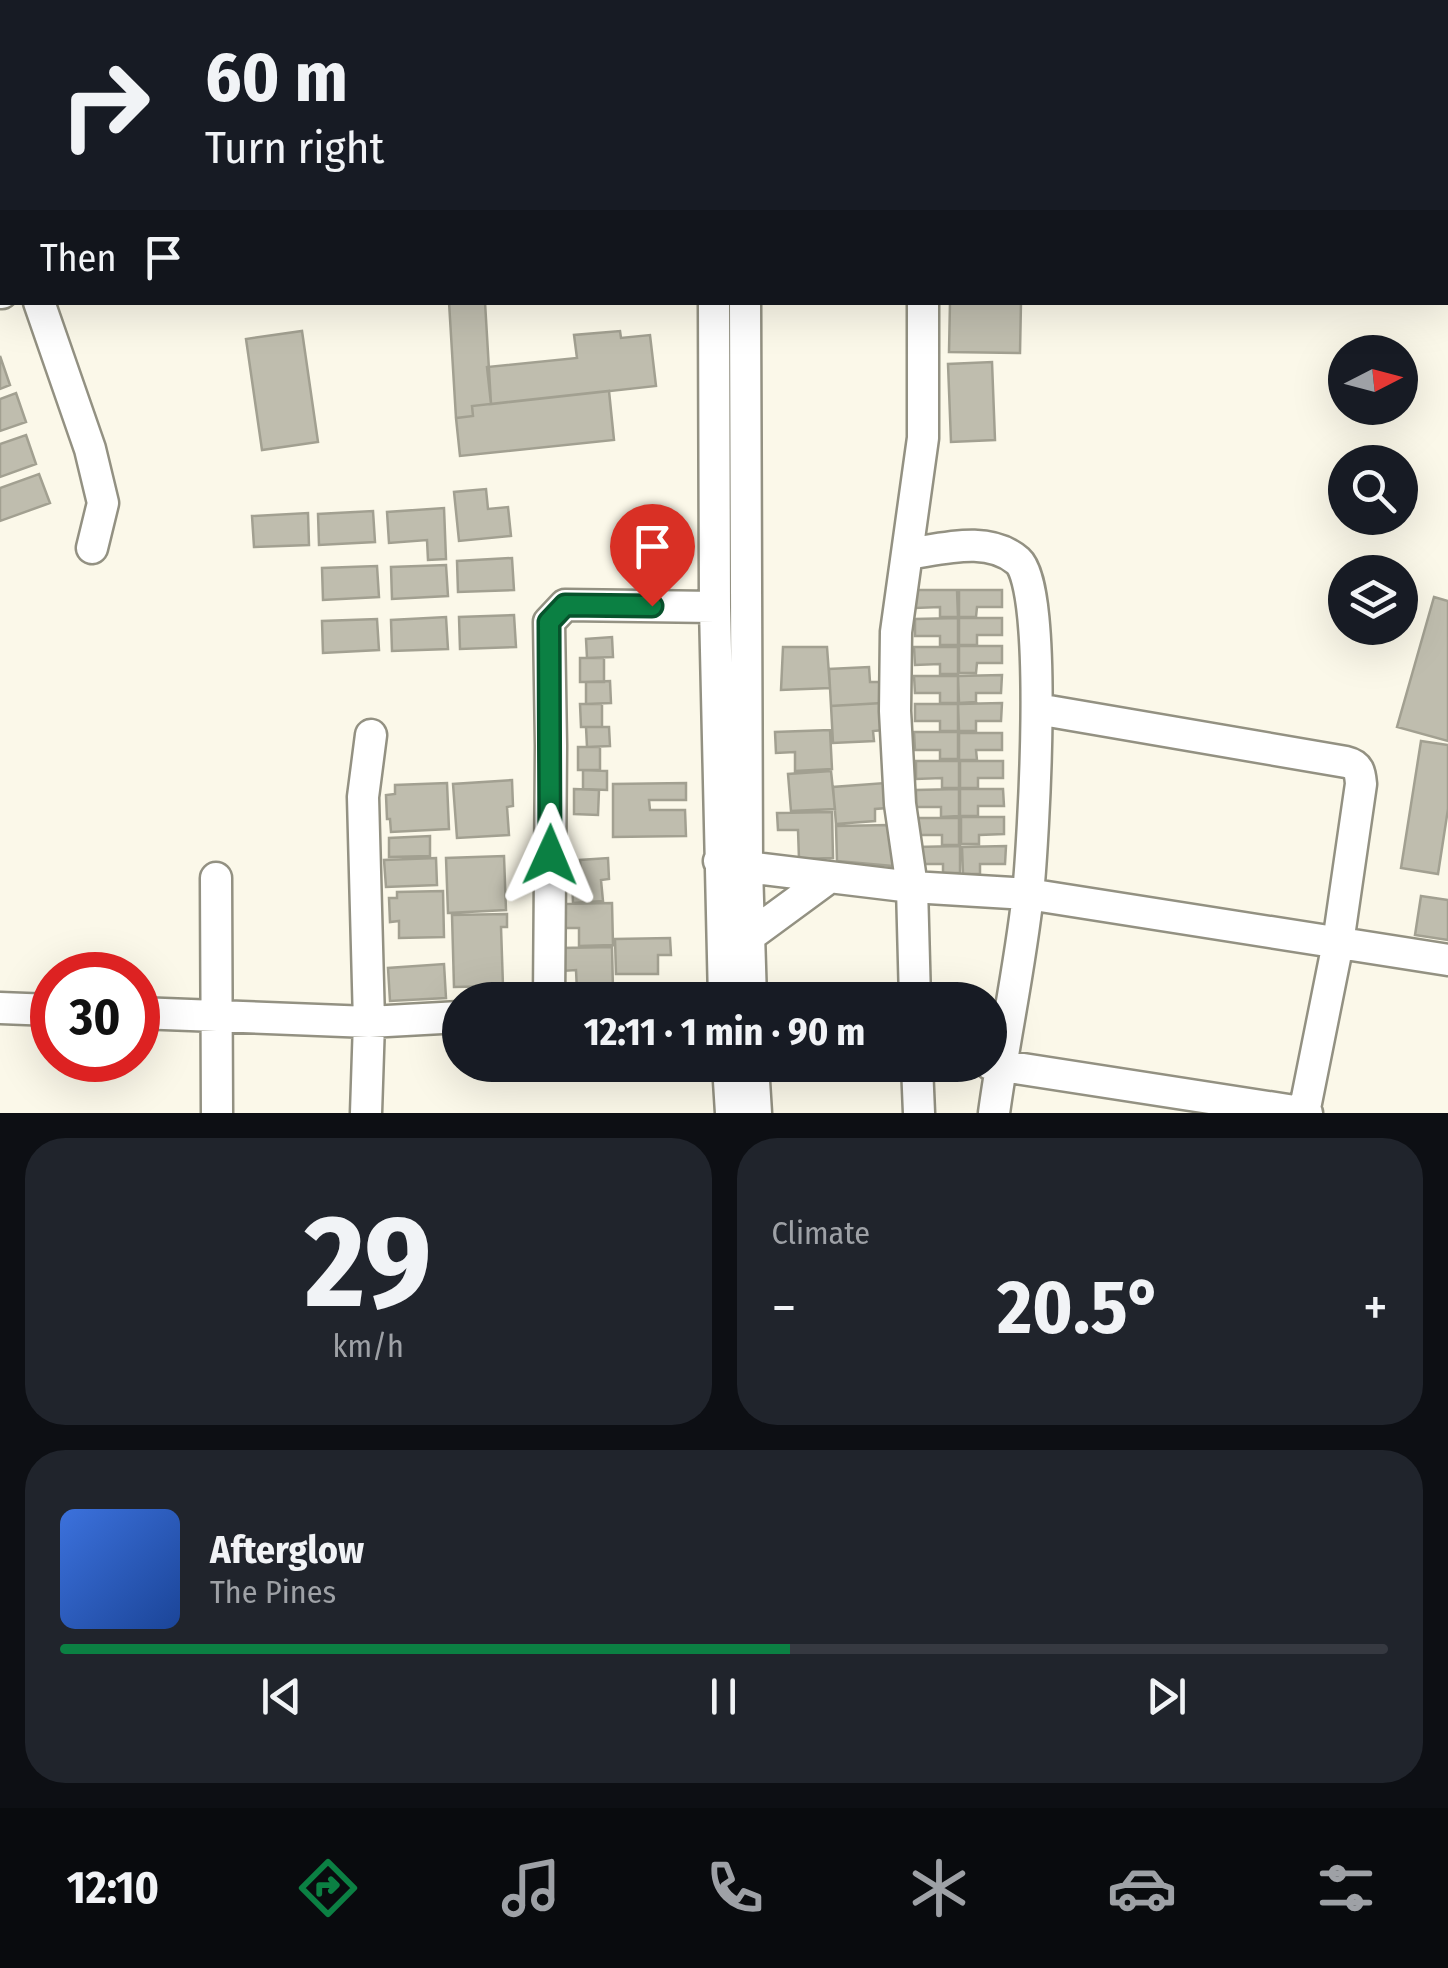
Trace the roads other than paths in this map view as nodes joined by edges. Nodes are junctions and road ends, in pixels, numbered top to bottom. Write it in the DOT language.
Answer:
graph roads {
  1 [pos="41,305"];
  2 [pos="714,305"];
  3 [pos="745,305"];
  4 [pos="923,305"];
  5 [pos="92,548"];
  6 [pos="908,554"];
  7 [pos="715,607"];
  8 [pos="1037,709"];
  9 [pos="371,735"];
  10 [pos="733,864"];
  11 [pos="830,877"];
  12 [pos="216,878"];
  13 [pos="912,887"];
  14 [pos="1028,894"];
  15 [pos="749,938"];
  16 [pos="1338,943"];
  17 [pos="722,954"];
  18 [pos="1448,960"];
  19 [pos="549,982"];
  20 [pos="723,982"];
  21 [pos="750,982"];
  22 [pos="915,982"];
  23 [pos="1007,1006"];
  24 [pos="0,1008"];
  25 [pos="30,1009"];
  26 [pos="160,1014"];
  27 [pos="216,1016"];
  28 [pos="442,1018"];
  29 [pos="368,1022"];
  30 [pos="1007,1066"];
  31 [pos="729,1082"];
  32 [pos="755,1082"];
  33 [pos="918,1082"];
  34 [pos="995,1082"];
  35 [pos="217,1113"];
  36 [pos="366,1113"];
  37 [pos="731,1113"];
  38 [pos="756,1113"];
  39 [pos="919,1113"];
  40 [pos="994,1113"];
  41 [pos="1305,1113"];
  1 -- 5 [label="street"];
  2 -- 7 [label="street"];
  3 -- 10 [label="street"];
  4 -- 6 [label="street"];
  6 -- 8 [label="street"];
  6 -- 13 [label="street"];
  7 -- 10 [label="street"];
  7 -- 19 [label="street"];
  8 -- 14 [label="street"];
  8 -- 16 [label="street"];
  9 -- 29 [label="street"];
  10 -- 11 [label="street"];
  10 -- 15 [label="street"];
  10 -- 17 [label="street"];
  11 -- 13 [label="street"];
  11 -- 15 [label="street"];
  12 -- 27 [label="street"];
  13 -- 14 [label="street"];
  13 -- 22 [label="street"];
  14 -- 16 [label="street"];
  14 -- 23 [label="street"];
  15 -- 17 [label="street"];
  15 -- 21 [label="street"];
  16 -- 18 [label="street"];
  16 -- 41 [label="street"];
  17 -- 20 [label="street"];
  24 -- 25 [label="street"];
  26 -- 27 [label="street"];
  27 -- 29 [label="street"];
  27 -- 35 [label="street"];
  28 -- 29 [label="street"];
  29 -- 36 [label="street"];
  30 -- 41 [label="street"];
  31 -- 37 [label="street"];
  32 -- 38 [label="street"];
  33 -- 39 [label="street"];
  34 -- 40 [label="street"];
}
